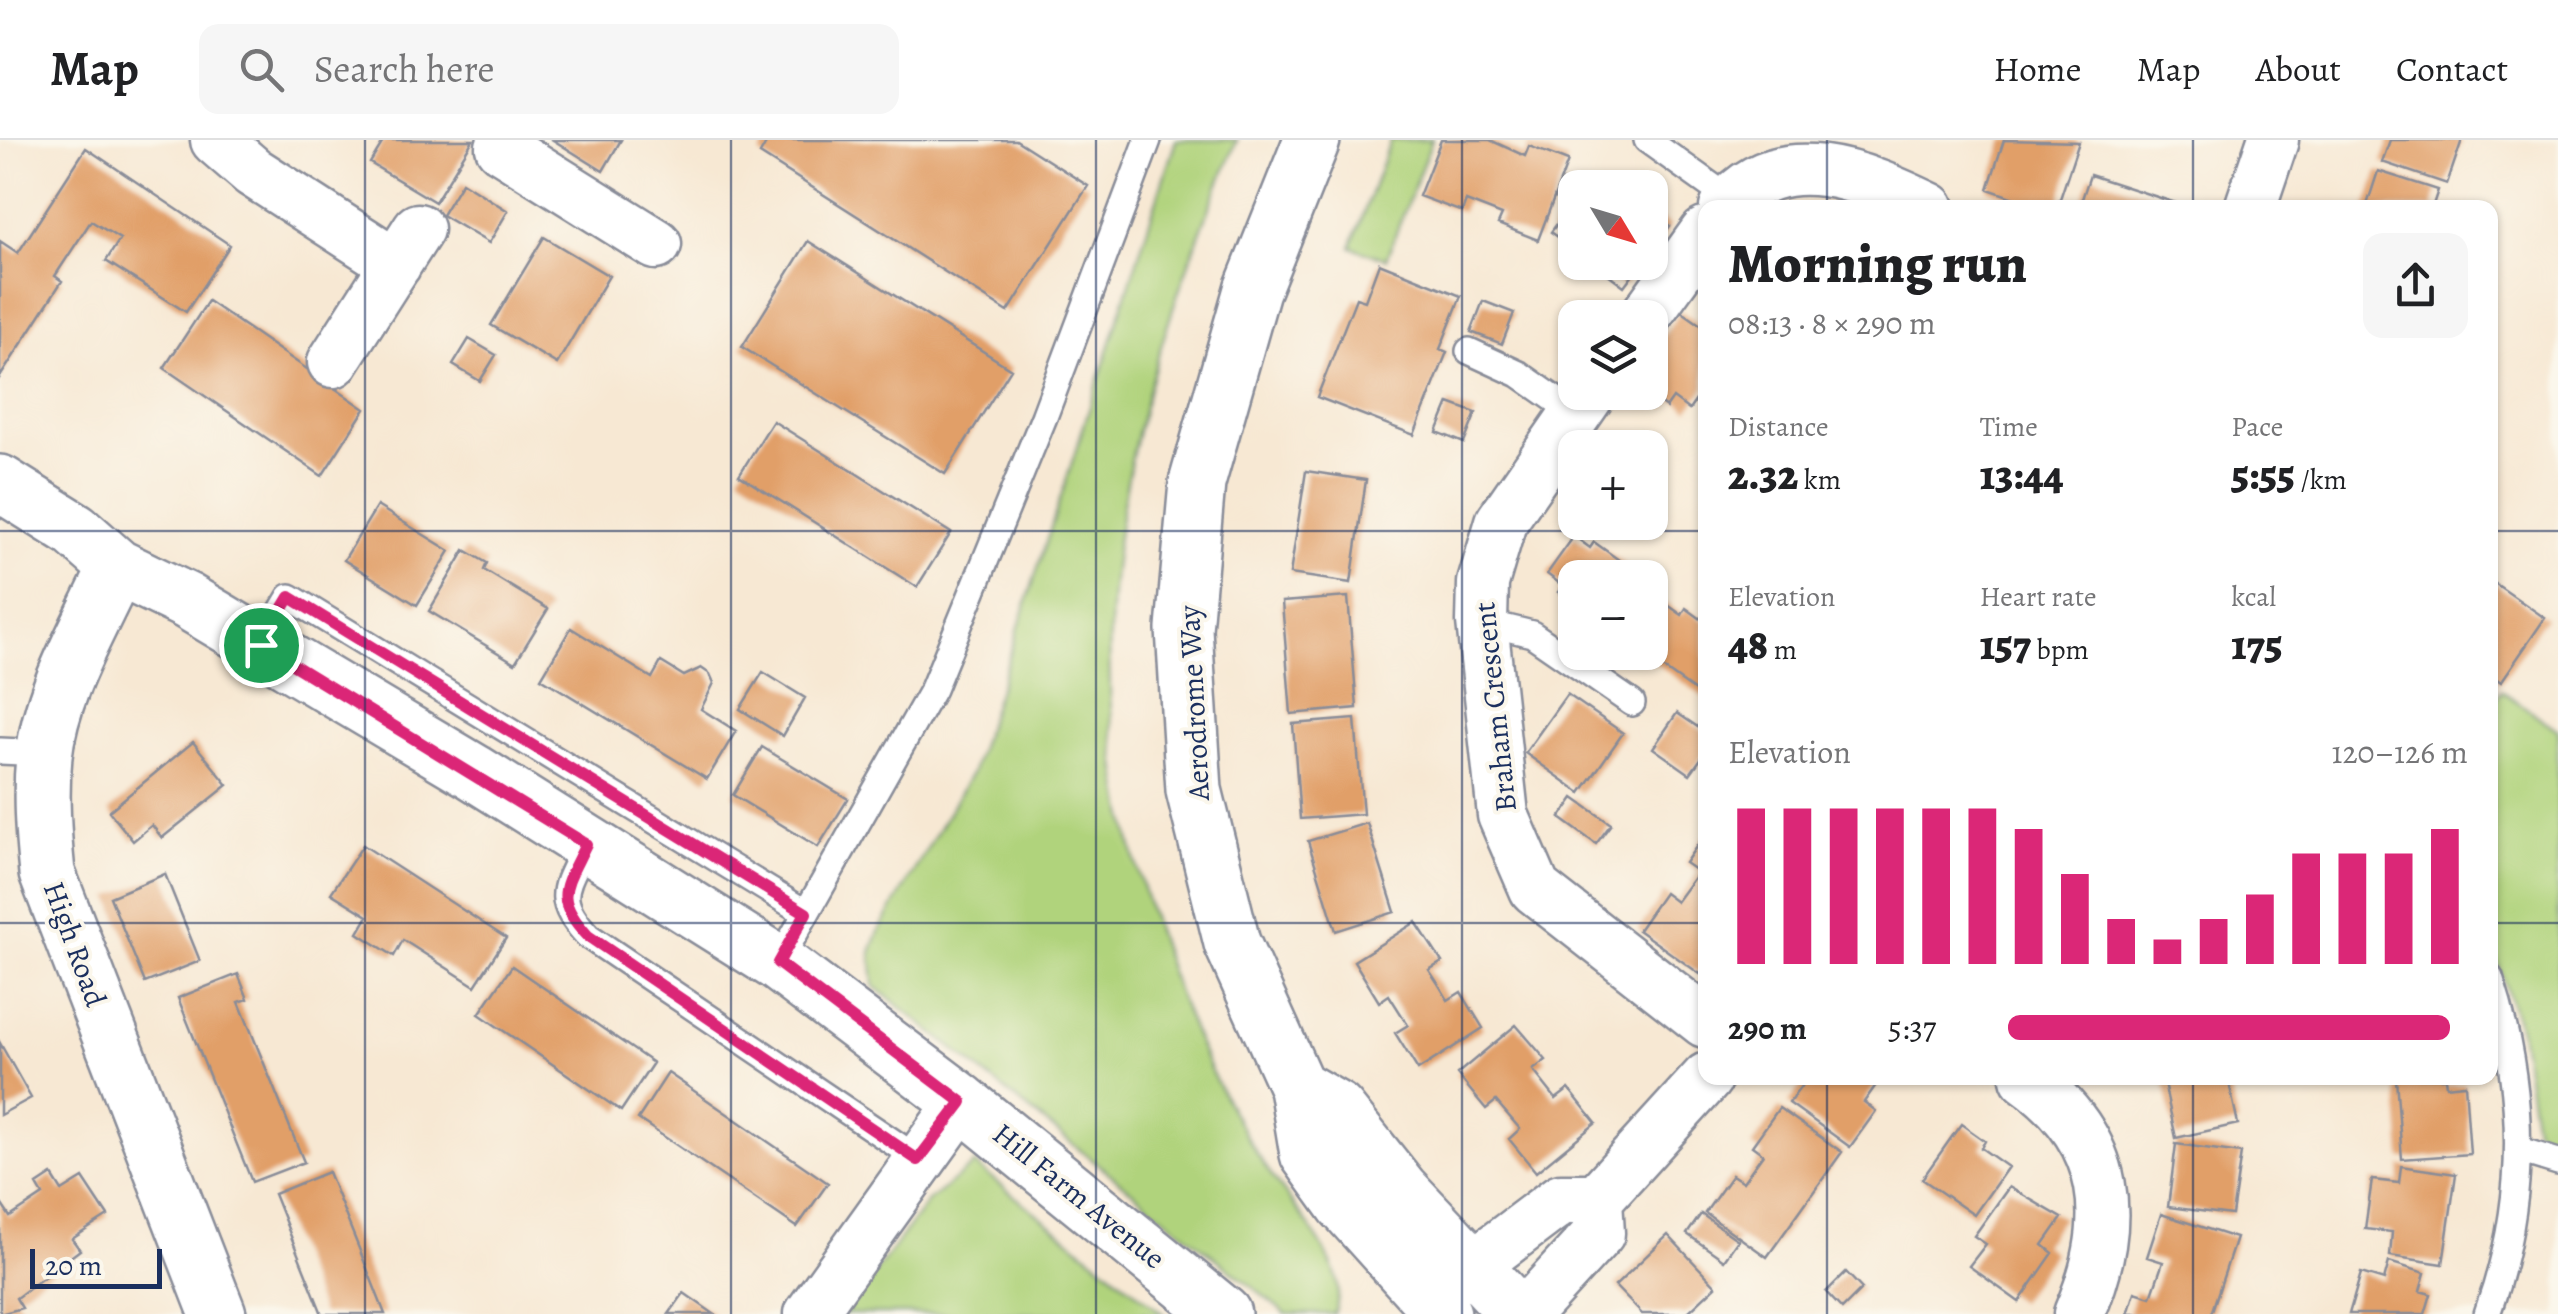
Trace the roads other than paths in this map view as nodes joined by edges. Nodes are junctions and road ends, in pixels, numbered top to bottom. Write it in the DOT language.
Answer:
graph roads {
  1 [pos="216,140"];
  2 [pos="506,140"];
  3 [pos="1148,140"];
  4 [pos="1312,140"];
  5 [pos="1647,140"];
  6 [pos="2273,140"];
  7 [pos="1742,200"];
  8 [pos="1908,200"];
  9 [pos="2253,200"];
  10 [pos="1698,206"];
  11 [pos="656,244"];
  12 [pos="1698,245"];
  13 [pos="1657,300"];
  14 [pos="1469,352"];
  15 [pos="333,362"];
  16 [pos="1558,392"];
  17 [pos="1578,410"];
  18 [pos="0,483"];
  19 [pos="117,567"];
  20 [pos="1482,622"];
  21 [pos="261,645"];
  22 [pos="1632,703"];
  23 [pos="22,752"];
  24 [pos="586,844"];
  25 [pos="806,913"];
  26 [pos="778,963"];
  27 [pos="2498,1007"];
  28 [pos="1698,1017"];
  29 [pos="1701,1085"];
  30 [pos="2034,1085"];
  31 [pos="1297,1087"];
  32 [pos="962,1102"];
  33 [pos="2519,1150"];
  34 [pos="918,1160"];
  35 [pos="2558,1162"];
  36 [pos="1597,1199"];
  37 [pos="1472,1266"];
  38 [pos="1427,1309"];
  39 [pos="218,1314"];
  40 [pos="810,1314"];
  41 [pos="1223,1314"];
  42 [pos="1522,1314"];
  43 [pos="2079,1314"];
  44 [pos="2486,1314"];
  1 -- 15 [label="street"];
  2 -- 11 [label="street"];
  3 -- 25 [label="lane"];
  4 -- 31 [label="street, Aerodrome Way"];
  5 -- 10 [label="lane"];
  6 -- 9 [label="street"];
  7 -- 8 [label="street"];
  12 -- 13 [label="street"];
  14 -- 16 [label="lane"];
  17 -- 20 [label="street, Braham Crescent"];
  18 -- 19 [label="street"];
  19 -- 21 [label="street, Hill Farm Avenue"];
  19 -- 23 [label="street, High Road"];
  20 -- 22 [label="lane"];
  20 -- 28 [label="street, Braham Crescent"];
  21 -- 24 [label="street, Hill Farm Avenue"];
  21 -- 25 [label="lane"];
  23 -- 39 [label="street, High Road"];
  24 -- 26 [label="street, Hill Farm Avenue"];
  24 -- 34 [label="lane"];
  25 -- 26 [label="lane"];
  26 -- 32 [label="street, Hill Farm Avenue"];
  27 -- 33 [label="lane"];
  29 -- 36 [label="street"];
  30 -- 43 [label="street"];
  31 -- 37 [label="street"];
  31 -- 38 [label="street, Aerodrome Way"];
  32 -- 34 [label="street"];
  32 -- 41 [label="street, Hill Farm Avenue"];
  33 -- 35 [label="lane"];
  33 -- 44 [label="lane"];
  34 -- 40 [label="street"];
  36 -- 37 [label="street"];
  36 -- 42 [label="street"];
  37 -- 38 [label="street"];
  37 -- 42 [label="street"];
}
